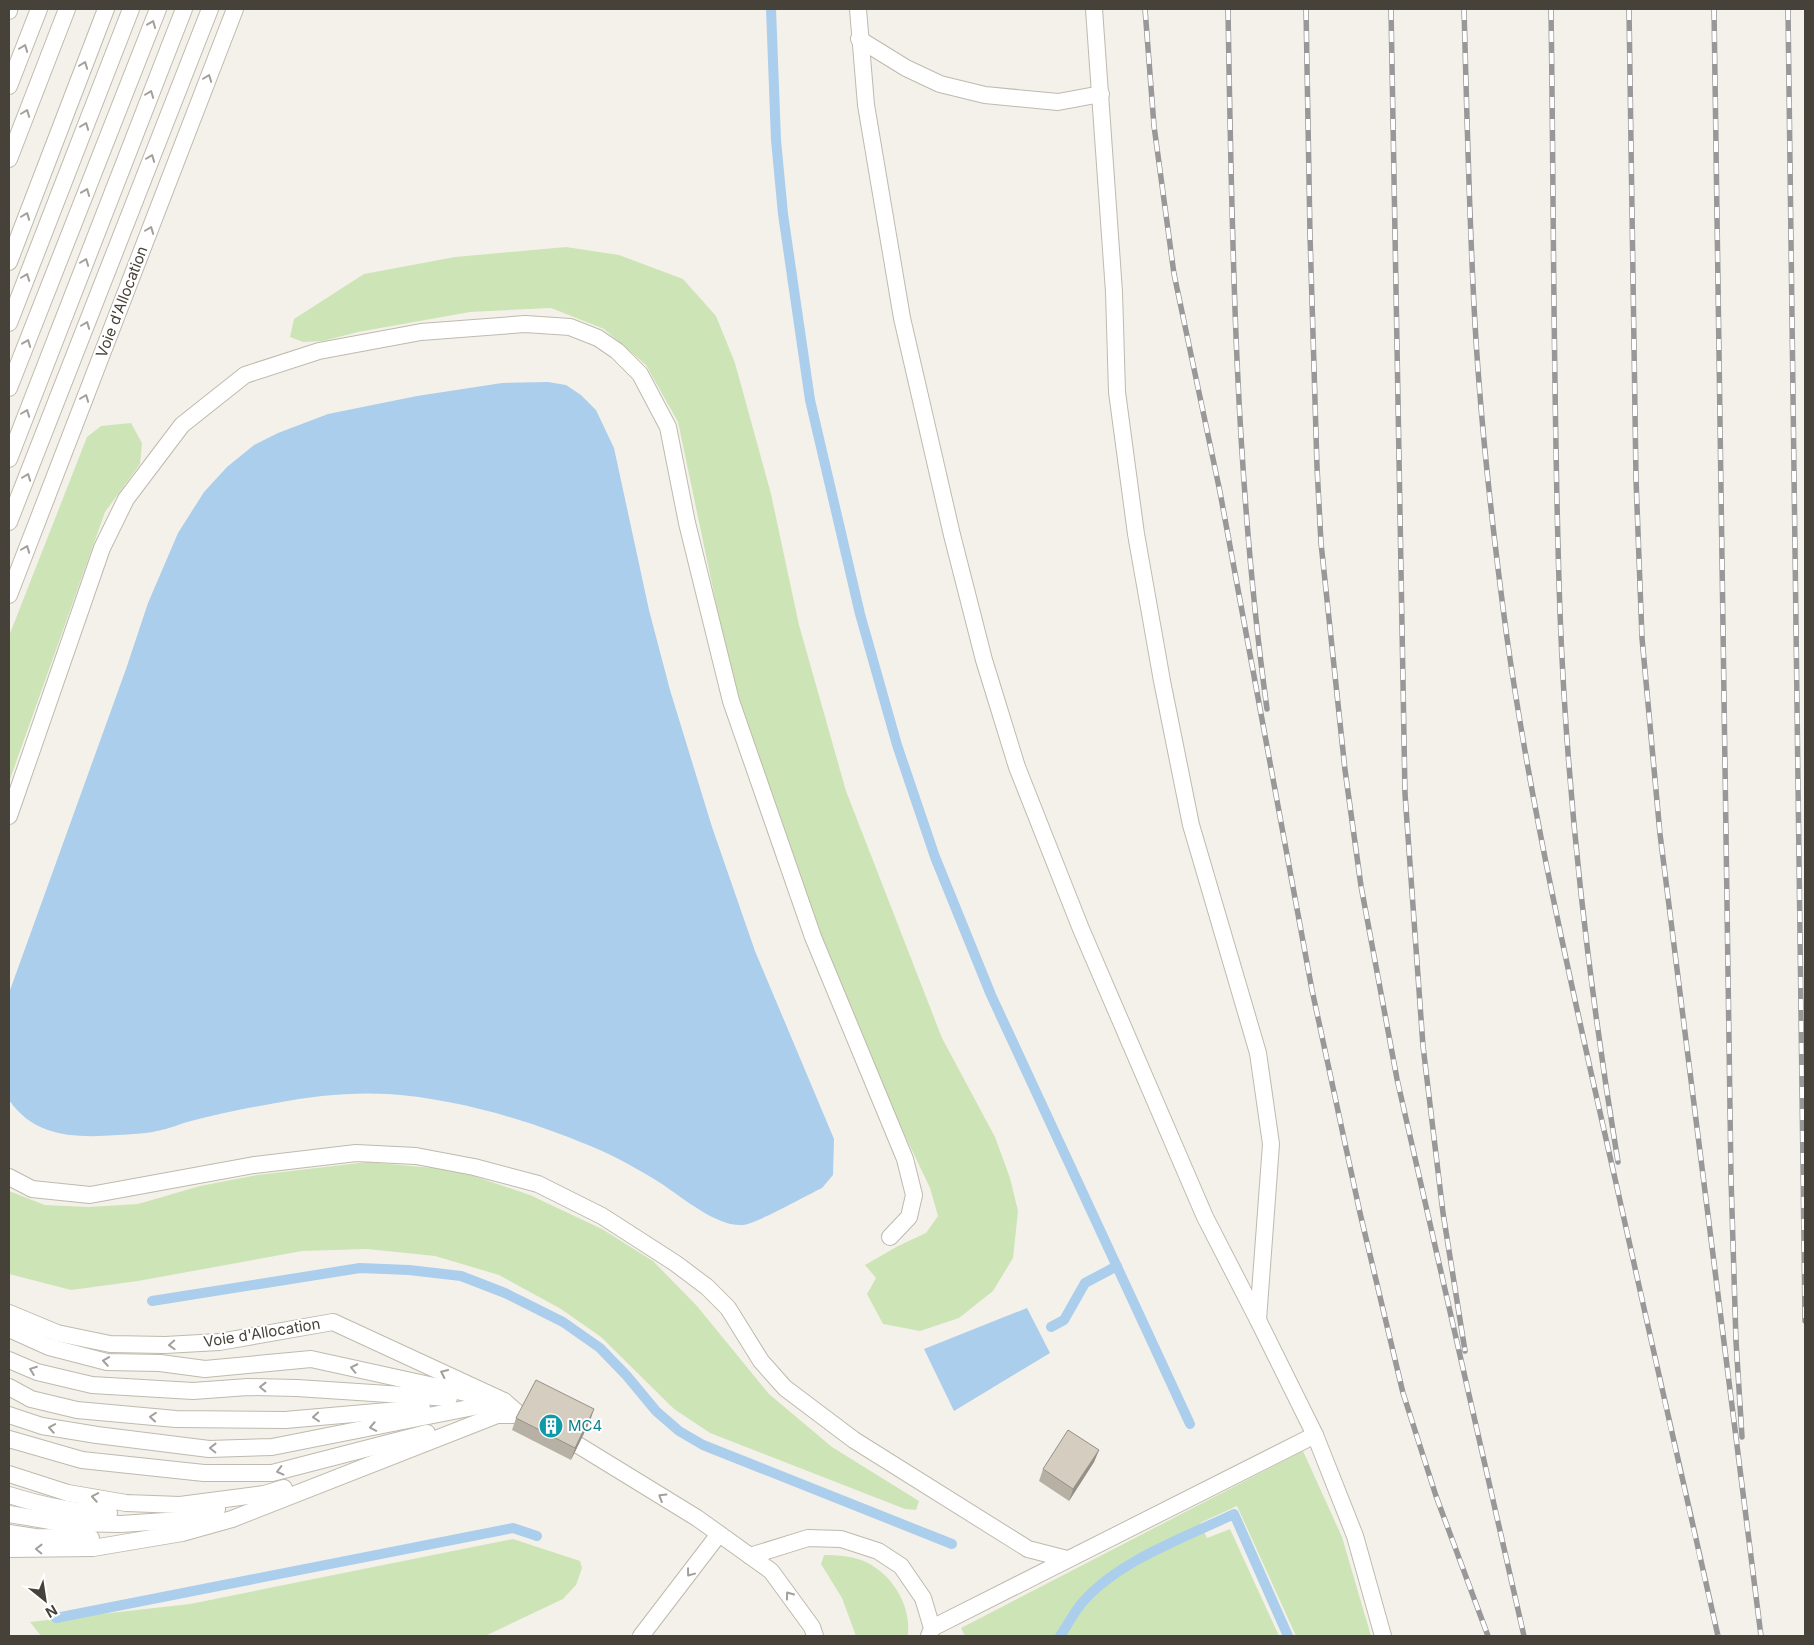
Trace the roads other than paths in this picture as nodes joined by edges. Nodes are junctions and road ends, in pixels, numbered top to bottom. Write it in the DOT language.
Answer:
graph roads {
  1 [pos="39,9"];
  2 [pos="67,9"];
  3 [pos="106,9"];
  4 [pos="131,9"];
  5 [pos="158,9"];
  6 [pos="184,9"];
  7 [pos="210,9"];
  8 [pos="235,9"];
  9 [pos="858,9"];
  10 [pos="1094,9"];
  11 [pos="860,39"];
  12 [pos="9,86"];
  13 [pos="1100,94"];
  14 [pos="9,159"];
  15 [pos="9,262"];
  16 [pos="9,322"];
  17 [pos="9,388"];
  18 [pos="9,459"];
  19 [pos="9,522"];
  20 [pos="9,595"];
  21 [pos="9,816"];
  22 [pos="9,1177"];
  23 [pos="890,1237"];
  24 [pos="9,1312"];
  25 [pos="1258,1320"];
  26 [pos="9,1329"];
  27 [pos="9,1360"];
  28 [pos="9,1388"];
  29 [pos="500,1408"];
  30 [pos="520,1414"];
  31 [pos="9,1415"];
  32 [pos="1314,1435"];
  33 [pos="9,1440"];
  34 [pos="578,1445"];
  35 [pos="9,1474"];
  36 [pos="264,1494"];
  37 [pos="9,1495"];
  38 [pos="9,1514"];
  39 [pos="232,1519"];
  40 [pos="9,1533"];
  41 [pos="719,1534"];
  42 [pos="9,1549"];
  43 [pos="750,1556"];
  44 [pos="1066,1559"];
  45 [pos="931,1632"];
  46 [pos="808,1633"];
  47 [pos="641,1636"];
  48 [pos="1384,1636"];
  12 -- 1 [label="lane, one-way"];
  14 -- 2 [label="lane, one-way"];
  15 -- 3 [label="lane, one-way"];
  16 -- 4 [label="lane, one-way"];
  17 -- 5 [label="lane, one-way"];
  18 -- 6 [label="lane, one-way"];
  19 -- 7 [label="lane, Voie d'Allocation, one-way"];
  20 -- 8 [label="lane, Voie d'Allocation, one-way"];
  9 -- 11 [label="lane"];
  10 -- 13 [label="lane"];
  11 -- 13 [label="lane"];
  11 -- 25 [label="lane"];
  13 -- 25 [label="lane"];
  21 -- 23 [label="lane"];
  22 -- 44 [label="lane"];
  29 -- 24 [label="lane, Voie d'Allocation, one-way"];
  25 -- 32 [label="lane"];
  29 -- 26 [label="lane, Voie d'Allocation, one-way"];
  29 -- 27 [label="lane, one-way"];
  29 -- 28 [label="lane, one-way"];
  29 -- 30 [label="lane, Voie d'Allocation"];
  29 -- 31 [label="lane, one-way"];
  29 -- 33 [label="lane, one-way"];
  29 -- 36 [label="lane"];
  29 -- 39 [label="lane"];
  32 -- 44 [label="lane"];
  32 -- 48 [label="lane"];
  41 -- 34 [label="lane, one-way"];
  36 -- 35 [label="lane, one-way"];
  36 -- 37 [label="lane"];
  36 -- 38 [label="lane"];
  39 -- 40 [label="lane"];
  39 -- 42 [label="lane, one-way"];
  41 -- 43 [label="lane"];
  41 -- 47 [label="lane, one-way"];
  43 -- 45 [label="lane"];
  46 -- 43 [label="lane, one-way"];
  44 -- 45 [label="lane"];
}
